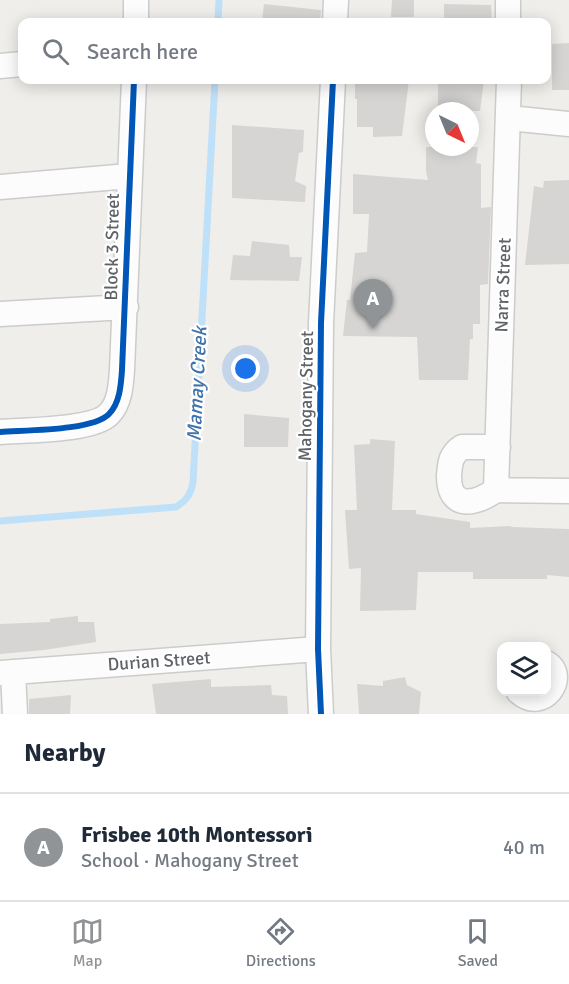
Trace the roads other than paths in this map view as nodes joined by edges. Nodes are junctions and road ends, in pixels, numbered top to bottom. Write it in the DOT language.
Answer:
graph roads {
  1 [pos="136,0"];
  2 [pos="336,0"];
  3 [pos="508,0"];
  4 [pos="136,18"];
  5 [pos="335,18"];
  6 [pos="508,18"];
  7 [pos="18,64"];
  8 [pos="0,66"];
  9 [pos="134,84"];
  10 [pos="333,84"];
  11 [pos="509,84"];
  12 [pos="509,118"];
  13 [pos="569,124"];
  14 [pos="129,176"];
  15 [pos="0,187"];
  16 [pos="126,307"];
  17 [pos="0,314"];
  18 [pos="0,432"];
  19 [pos="498,447"];
  20 [pos="496,490"];
  21 [pos="569,491"];
  22 [pos="318,649"];
  23 [pos="7,672"];
  24 [pos="559,672"];
  25 [pos="522,696"];
  26 [pos="15,714"];
  27 [pos="321,714"];
  1 -- 4 [label="street"];
  2 -- 5 [label="street"];
  3 -- 6 [label="street"];
  7 -- 8 [label="street"];
  9 -- 14 [label="street, Block 3 Street"];
  10 -- 22 [label="street, Mahogany Street"];
  11 -- 12 [label="street, Narra Street"];
  12 -- 13 [label="street"];
  12 -- 19 [label="street, Narra Street"];
  14 -- 15 [label="street"];
  14 -- 16 [label="street, Block 3 Street"];
  16 -- 17 [label="street"];
  16 -- 18 [label="street, Block 3 Street"];
  19 -- 20 [label="street, Narra Street"];
  19 -- 20 [label="street"];
  20 -- 21 [label="street"];
  22 -- 23 [label="street, Durian Street"];
  22 -- 27 [label="street, Mahogany Street"];
  23 -- 26 [label="street"];
  24 -- 25 [label="street"];
}
